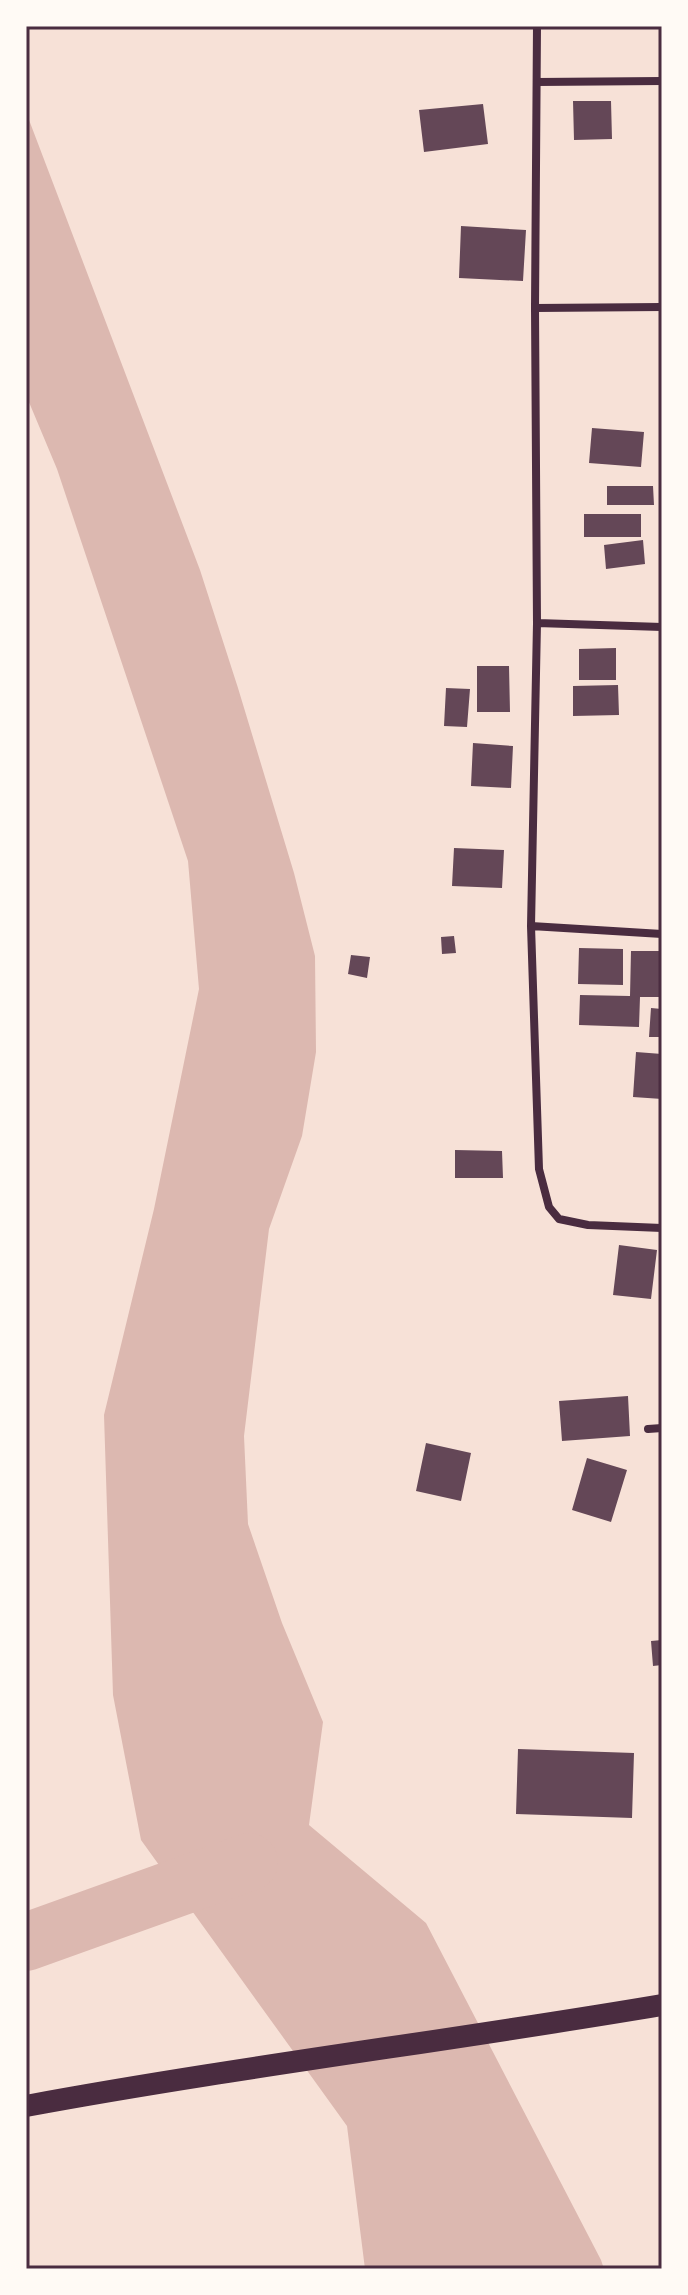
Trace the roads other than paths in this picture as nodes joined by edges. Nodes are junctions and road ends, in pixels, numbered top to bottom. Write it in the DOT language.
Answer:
graph roads {
  1 [pos="537,26"];
  2 [pos="662,81"];
  3 [pos="537,82"];
  4 [pos="662,307"];
  5 [pos="535,308"];
  6 [pos="537,623"];
  7 [pos="662,627"];
  8 [pos="531,926"];
  9 [pos="662,934"];
  10 [pos="662,1228"];
  11 [pos="662,1428"];
  12 [pos="648,1429"];
  13 [pos="662,2005"];
  14 [pos="26,2106"];
  1 -- 3 [label="street"];
  2 -- 3 [label="street"];
  3 -- 5 [label="street"];
  4 -- 5 [label="street"];
  5 -- 6 [label="street"];
  6 -- 7 [label="street"];
  6 -- 8 [label="street"];
  8 -- 9 [label="street"];
  8 -- 10 [label="street"];
  11 -- 12 [label="street"];
  13 -- 14 [label="highway"];
}
